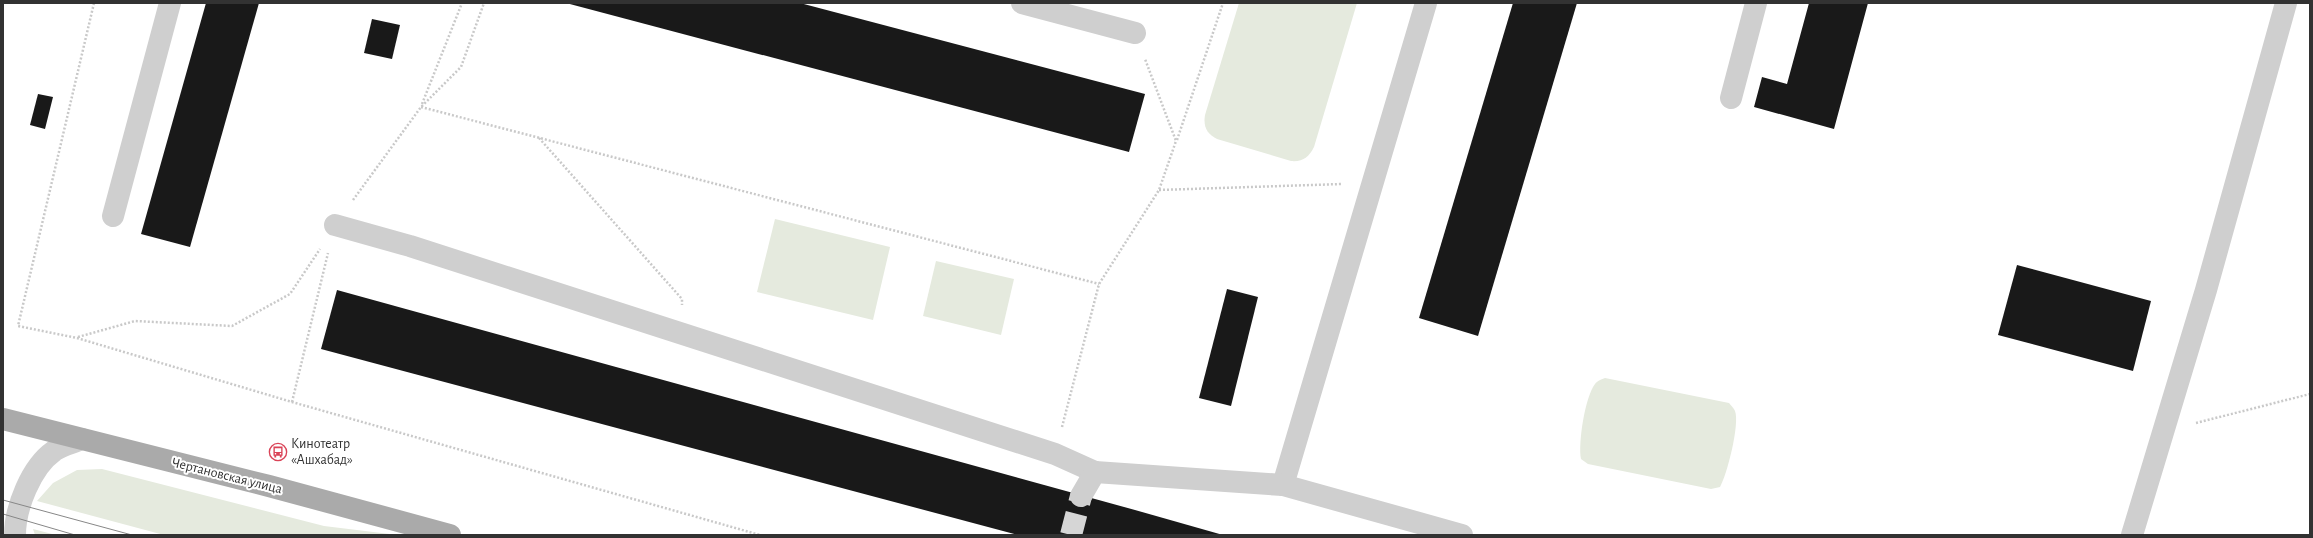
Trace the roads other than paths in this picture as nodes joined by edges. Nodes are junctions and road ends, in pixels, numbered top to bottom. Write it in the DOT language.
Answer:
graph roads {
  1 [pos="170,3"];
  2 [pos="1022,3"];
  3 [pos="1426,3"];
  4 [pos="1756,3"];
  5 [pos="2286,3"];
  6 [pos="1135,33"];
  7 [pos="1731,98"];
  8 [pos="113,216"];
  9 [pos="335,225"];
  10 [pos="3,419"];
  11 [pos="82,439"];
  12 [pos="1095,472"];
  13 [pos="1283,485"];
  14 [pos="1081,496"];
  15 [pos="15,535"];
  16 [pos="450,535"];
  17 [pos="1462,535"];
  18 [pos="2132,535"];
  1 -- 8 [label="street"];
  2 -- 6 [label="street"];
  3 -- 13 [label="street"];
  4 -- 7 [label="street"];
  5 -- 18 [label="street"];
  9 -- 12 [label="street"];
  10 -- 11 [label="main road, Чертановская улица"];
  11 -- 15 [label="street"];
  11 -- 16 [label="main road, Чертановская улица"];
  12 -- 13 [label="street"];
  12 -- 14 [label="street"];
  13 -- 17 [label="street"];
}
